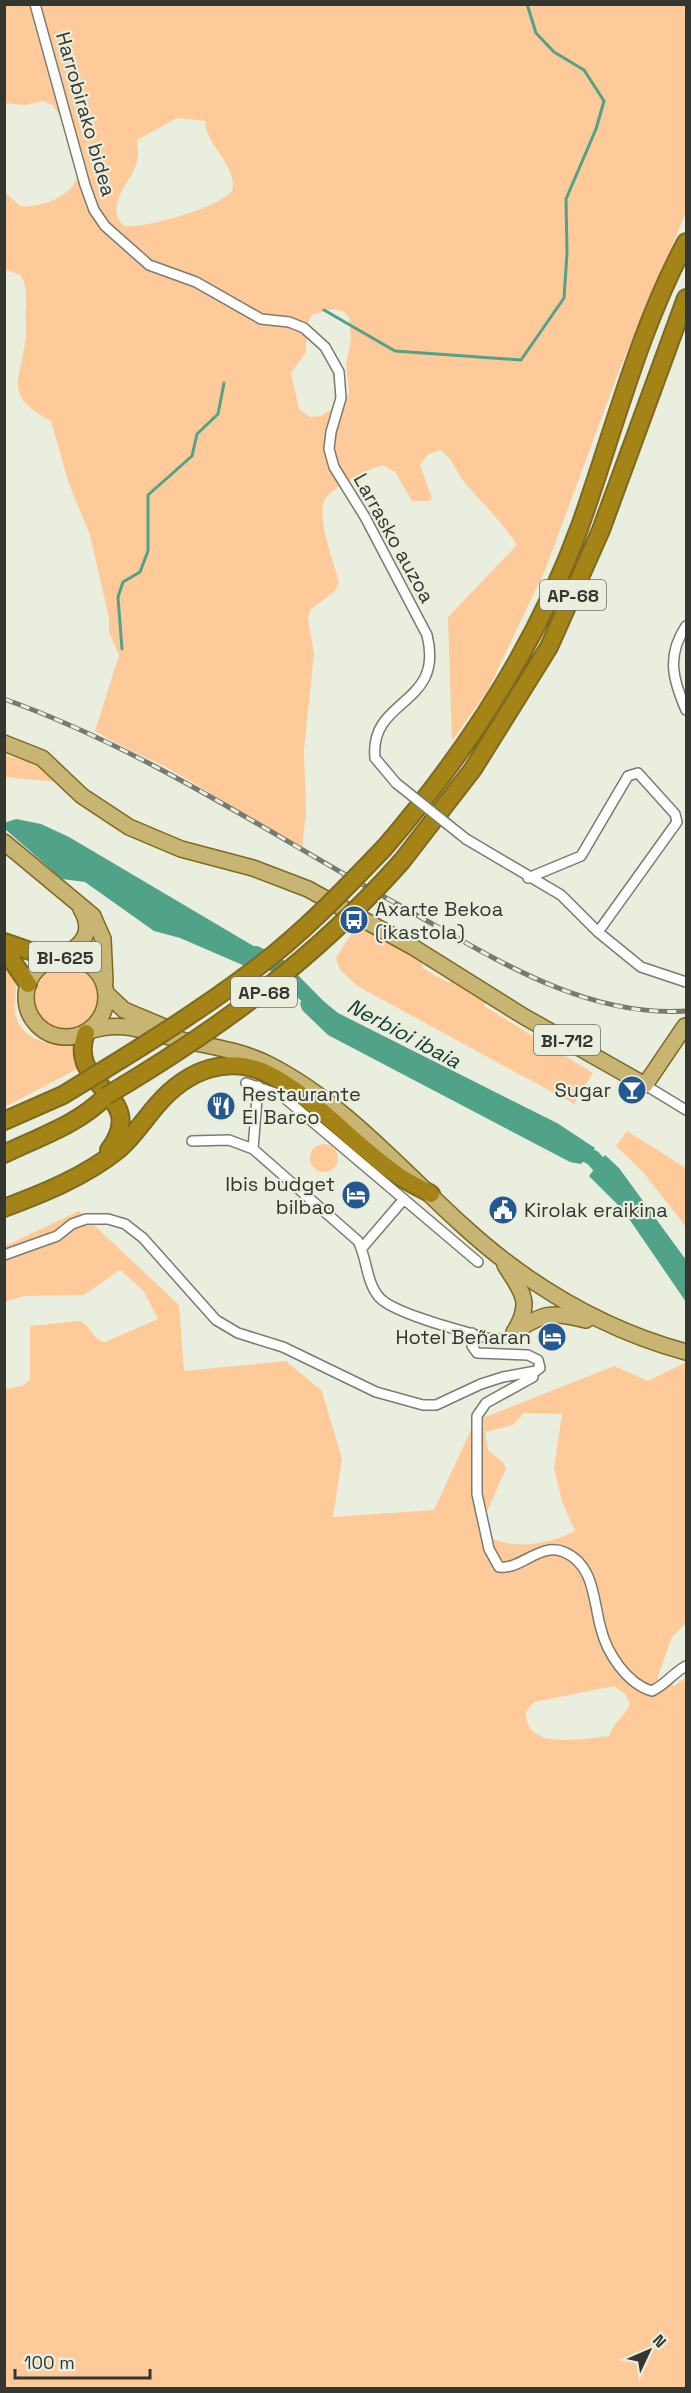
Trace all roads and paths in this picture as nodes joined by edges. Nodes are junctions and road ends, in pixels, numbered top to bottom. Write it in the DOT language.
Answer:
graph roads {
  1 [pos="35,4"];
  2 [pos="687,242"];
  3 [pos="687,298"];
  4 [pos="261,319"];
  5 [pos="687,626"];
  6 [pos="687,710"];
  7 [pos="4,743"];
  8 [pos="4,843"];
  9 [pos="528,878"];
  10 [pos="74,900"];
  11 [pos="598,932"];
  12 [pos="4,942"];
  13 [pos="4,949"];
  14 [pos="57,958"];
  15 [pos="687,982"];
  16 [pos="28,984"];
  17 [pos="106,991"];
  18 [pos="685,1026"];
  19 [pos="87,1032"];
  20 [pos="206,1044"];
  21 [pos="658,1065"];
  22 [pos="620,1070"];
  23 [pos="246,1083"];
  24 [pos="645,1085"];
  25 [pos="258,1086"];
  26 [pos="61,1091"];
  27 [pos="684,1107"];
  28 [pos="4,1114"];
  29 [pos="75,1115"];
  30 [pos="4,1121"];
  31 [pos="192,1140"];
  32 [pos="4,1142"];
  33 [pos="253,1149"];
  34 [pos="4,1154"];
  35 [pos="99,1162"];
  36 [pos="431,1194"];
  37 [pos="404,1199"];
  38 [pos="4,1208"];
  39 [pos="362,1248"];
  40 [pos="4,1255"];
  41 [pos="502,1259"];
  42 [pos="478,1262"];
  43 [pos="611,1326"];
  44 [pos="514,1332"];
  45 [pos="472,1333"];
  46 [pos="687,1352"];
  47 [pos="538,1370"];
  48 [pos="687,1666"];
  1 -- 4 [label="street, Harrobirako bidea"];
  2 -- 26 [label="highway, AP-68, bridge"];
  3 -- 29 [label="highway, AP-68, bridge"];
  4 -- 9 [label="street, Larrasko auzoa, bridge"];
  5 -- 6 [label="street"];
  7 -- 22 [label="main road, BI-712"];
  8 -- 10 [label="main road, BI-625"];
  9 -- 11 [label="street"];
  9 -- 11 [label="street"];
  10 -- 14 [label="main road, BI-625"];
  10 -- 17 [label="main road, BI-625"];
  11 -- 15 [label="street"];
  12 -- 14 [label="highway"];
  13 -- 16 [label="highway"];
  14 -- 16 [label="main road, BI-625"];
  14 -- 17 [label="main road, BI-625"];
  16 -- 19 [label="main road, BI-625"];
  17 -- 19 [label="main road, BI-625"];
  17 -- 20 [label="main road, BI-625"];
  18 -- 21 [label="main road"];
  19 -- 20 [label="main road, BI-625"];
  19 -- 35 [label="highway"];
  20 -- 36 [label="main road, BI-625"];
  21 -- 22 [label="main road"];
  21 -- 24 [label="main road"];
  22 -- 24 [label="main road, BI-712"];
  23 -- 25 [label="street"];
  24 -- 27 [label="street"];
  25 -- 33 [label="street"];
  25 -- 37 [label="street"];
  26 -- 28 [label="highway"];
  26 -- 30 [label="highway"];
  29 -- 32 [label="highway, AP-68"];
  29 -- 34 [label="highway"];
  31 -- 33 [label="street"];
  33 -- 39 [label="street"];
  35 -- 36 [label="highway"];
  35 -- 38 [label="highway"];
  36 -- 41 [label="main road, BI-625"];
  37 -- 39 [label="street"];
  37 -- 42 [label="street"];
  39 -- 45 [label="street"];
  40 -- 47 [label="street"];
  41 -- 43 [label="main road, BI-625"];
  41 -- 44 [label="main road"];
  43 -- 44 [label="main road"];
  43 -- 46 [label="main road, BI-625"];
  44 -- 45 [label="street"];
  45 -- 47 [label="street"];
  47 -- 48 [label="street"];
}
